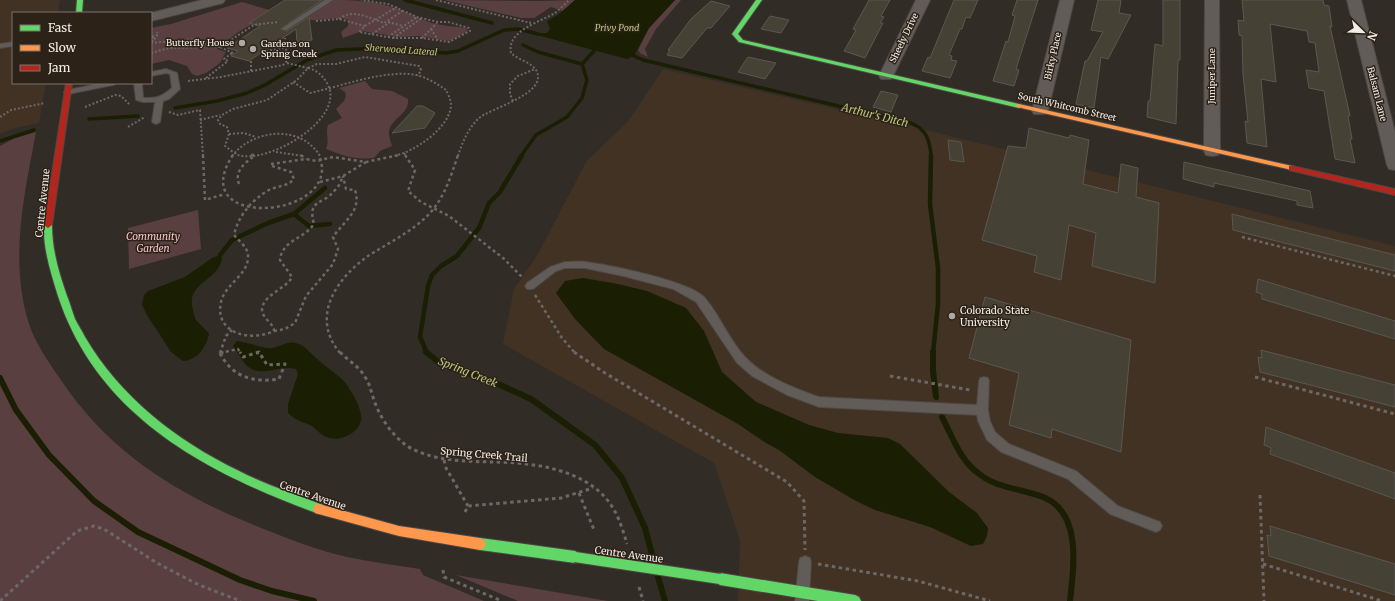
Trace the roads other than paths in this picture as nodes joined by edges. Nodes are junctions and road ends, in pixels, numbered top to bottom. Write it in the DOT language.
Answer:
graph roads {
  1 [pos="80,0"];
  2 [pos="218,0"];
  3 [pos="330,0"];
  4 [pos="759,0"];
  5 [pos="923,0"];
  6 [pos="1067,0"];
  7 [pos="1212,0"];
  8 [pos="1354,0"];
  9 [pos="79,12"];
  10 [pos="152,18"];
  11 [pos="284,29"];
  12 [pos="12,44"];
  13 [pos="0,46"];
  14 [pos="152,74"];
  15 [pos="886,76"];
  16 [pos="104,84"];
  17 [pos="138,84"];
  18 [pos="68,88"];
  19 [pos="158,100"];
  20 [pos="1040,111"];
  21 [pos="156,122"];
  22 [pos="1212,151"];
  23 [pos="1395,165"];
  24 [pos="1395,192"];
  25 [pos="530,286"];
  26 [pos="983,387"];
  27 [pos="982,410"];
  28 [pos="1156,526"];
  29 [pos="805,562"];
  30 [pos="802,597"];
  31 [pos="855,601"];
  1 -- 9 [label="street"];
  2 -- 10 [label="street"];
  3 -- 11 [label="lane"];
  4 -- 15 [label="street, South Whitcomb Street"];
  5 -- 15 [label="street, Sheely Drive"];
  6 -- 20 [label="street, Birky Place"];
  7 -- 22 [label="street, Juniper Lane"];
  8 -- 23 [label="street, Balsam Lane"];
  12 -- 13 [label="lane"];
  14 -- 19 [label="lane"];
  15 -- 20 [label="street, South Whitcomb Street"];
  16 -- 18 [label="lane"];
  17 -- 19 [label="lane"];
  18 -- 30 [label="street, Centre Avenue, bridge"];
  19 -- 21 [label="lane"];
  20 -- 22 [label="street, South Whitcomb Street"];
  22 -- 24 [label="street, South Whitcomb Street"];
  25 -- 27 [label="lane"];
  26 -- 27 [label="lane"];
  27 -- 28 [label="lane"];
  29 -- 30 [label="lane"];
  30 -- 31 [label="street, Centre Avenue"];
}
